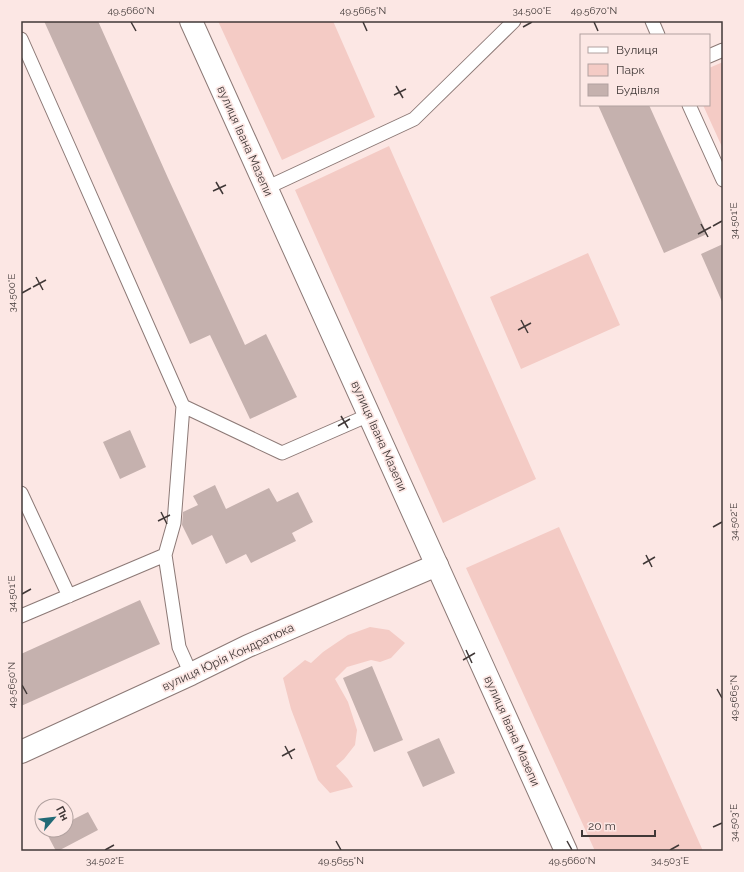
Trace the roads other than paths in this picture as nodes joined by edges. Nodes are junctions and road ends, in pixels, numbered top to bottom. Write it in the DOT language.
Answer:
graph roads {
  1 [pos="191,21"];
  2 [pos="514,21"];
  3 [pos="652,21"];
  4 [pos="658,34"];
  5 [pos="21,39"];
  6 [pos="723,50"];
  7 [pos="710,56"];
  8 [pos="689,106"];
  9 [pos="723,180"];
  10 [pos="266,188"];
  11 [pos="183,406"];
  12 [pos="369,415"];
  13 [pos="21,493"];
  14 [pos="165,555"];
  15 [pos="437,565"];
  16 [pos="69,596"];
  17 [pos="21,616"];
  18 [pos="191,674"];
  19 [pos="21,752"];
  20 [pos="566,851"];
  1 -- 10 [label="main road, вулиця Івана Мазепи"];
  2 -- 10 [label="lane"];
  3 -- 4 [label="lane"];
  5 -- 11 [label="lane"];
  6 -- 7 [label="lane"];
  8 -- 9 [label="lane"];
  10 -- 12 [label="main road, вулиця Івана Мазепи"];
  11 -- 12 [label="lane"];
  11 -- 14 [label="lane"];
  12 -- 15 [label="main road, вулиця Івана Мазепи"];
  13 -- 16 [label="lane"];
  14 -- 16 [label="lane"];
  14 -- 18 [label="lane"];
  15 -- 18 [label="main road, вулиця Юрія Кондратюка"];
  15 -- 20 [label="main road, вулиця Івана Мазепи"];
  16 -- 17 [label="lane"];
  18 -- 19 [label="main road, вулиця Юрія Кондратюка"];
}
